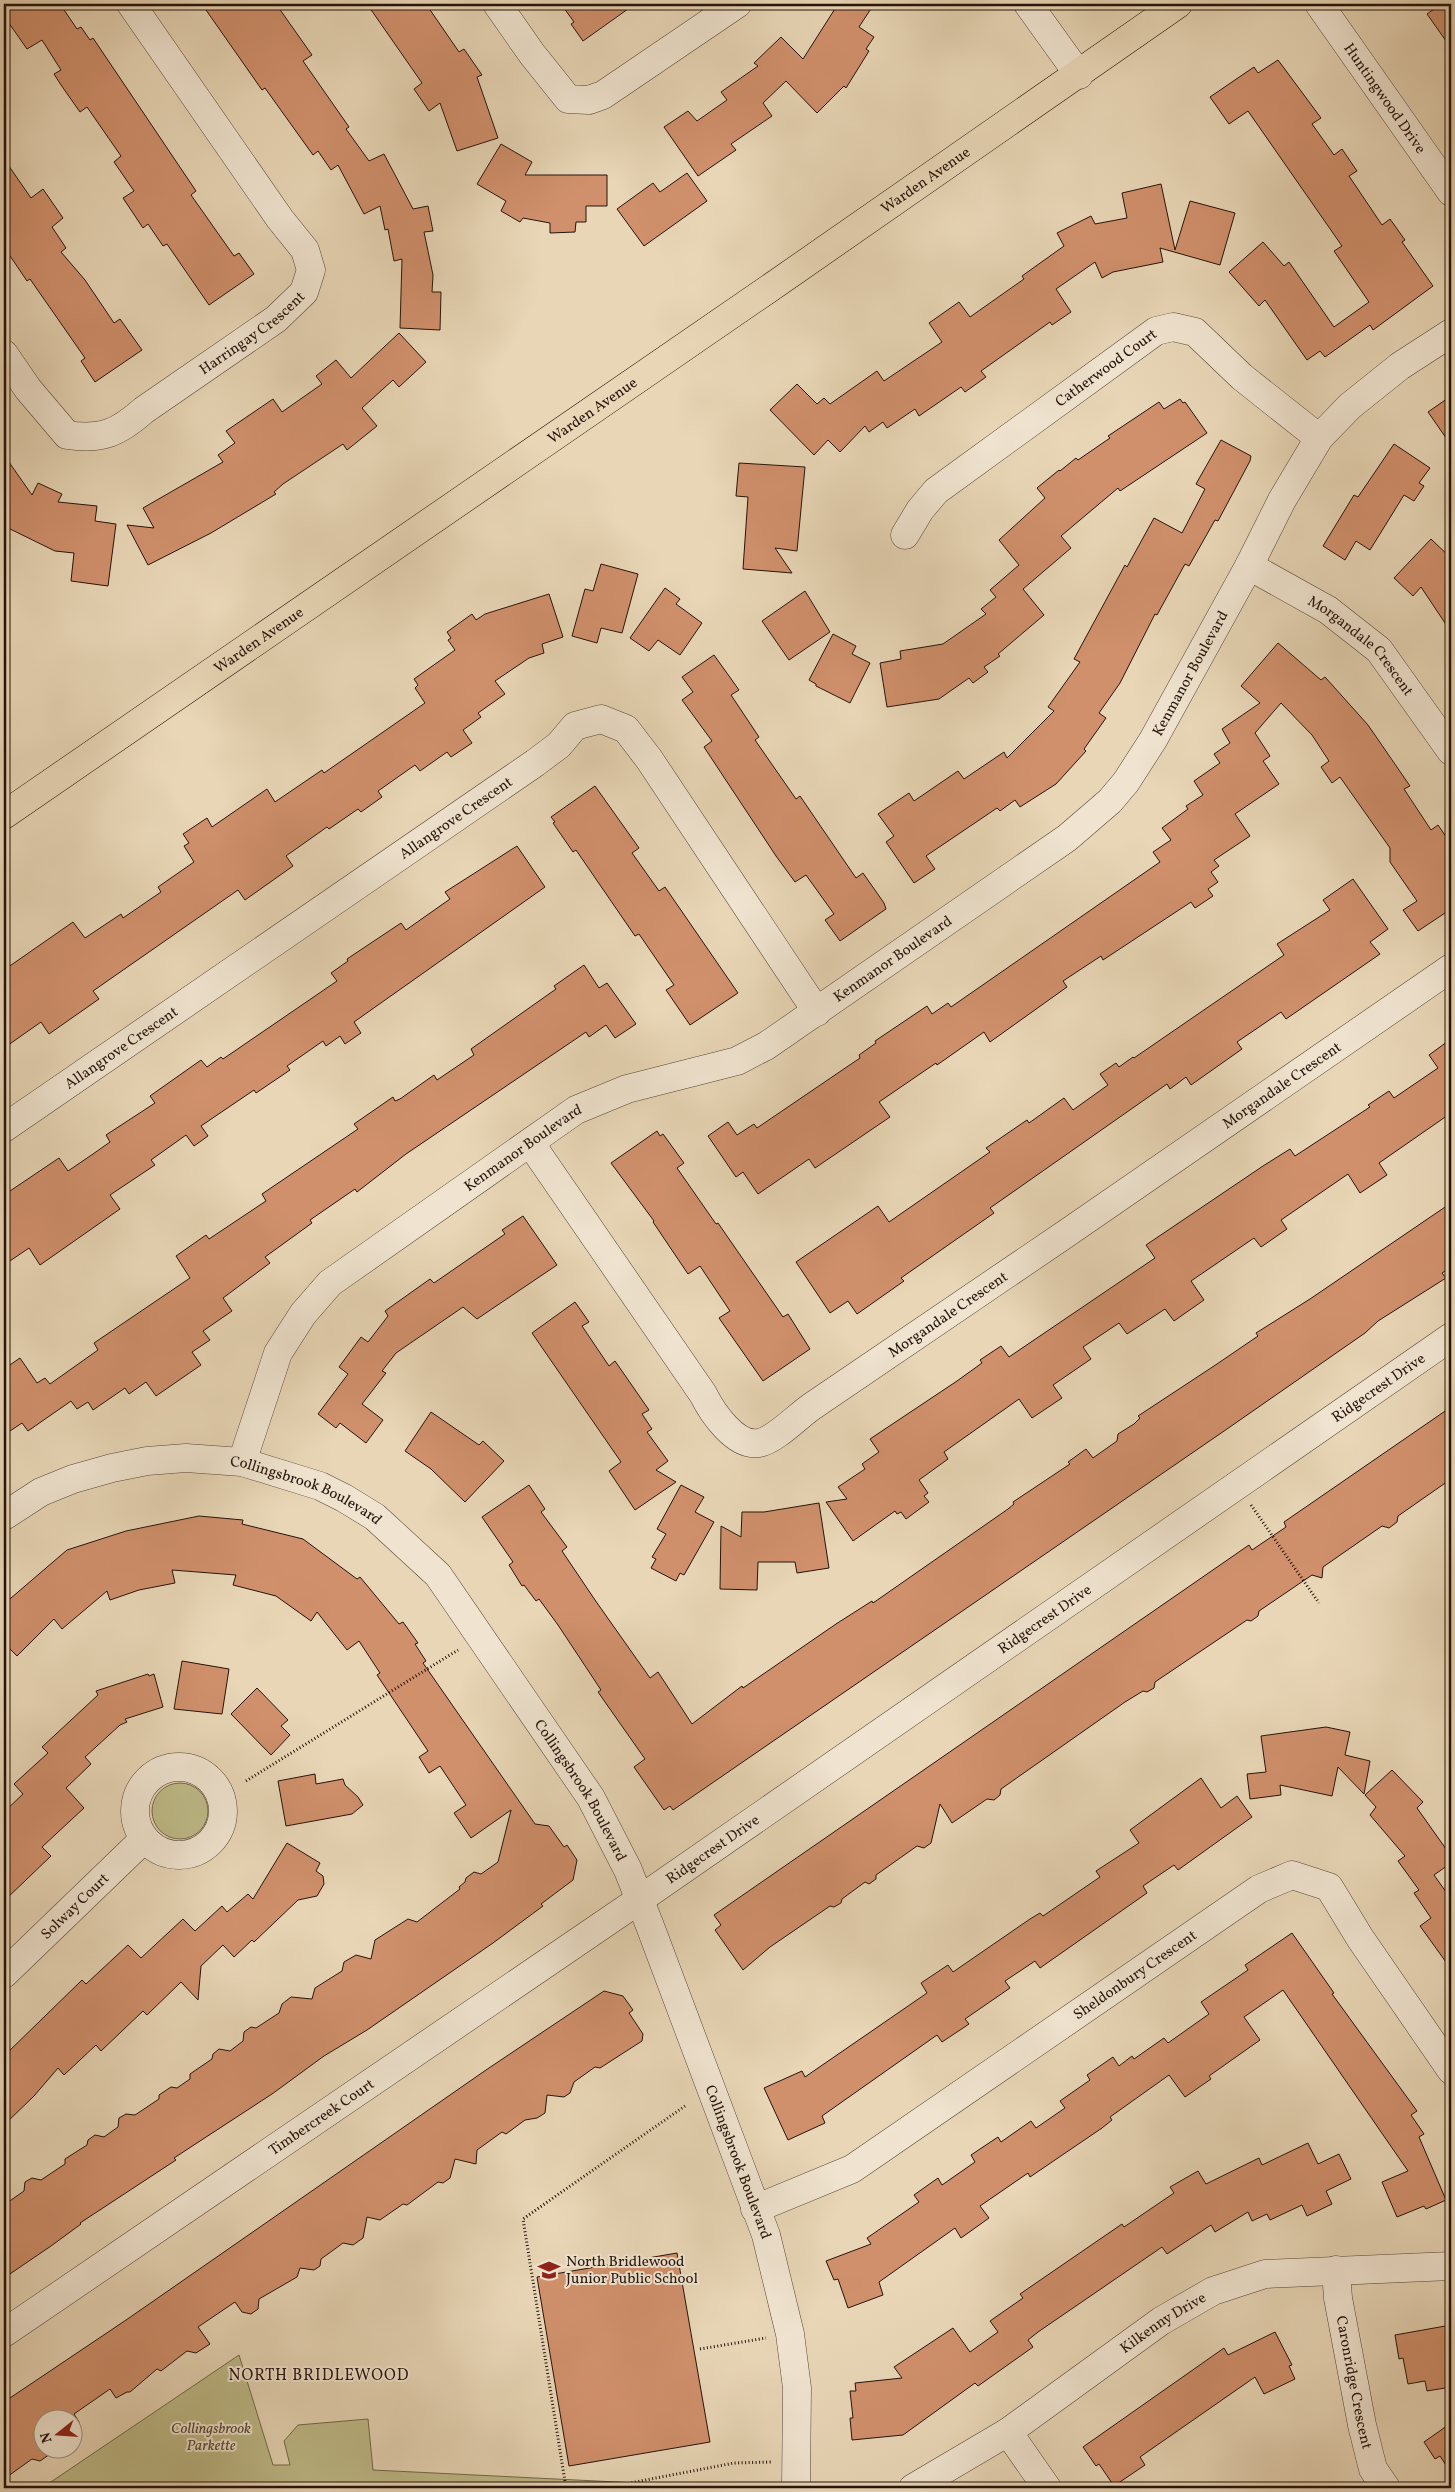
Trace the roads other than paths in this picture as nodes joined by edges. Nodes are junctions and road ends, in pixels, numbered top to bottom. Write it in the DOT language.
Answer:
graph roads {
  1 [pos="131,4"];
  2 [pos="497,4"];
  3 [pos="737,4"];
  4 [pos="1028,4"];
  5 [pos="1178,4"];
  6 [pos="1319,4"];
  7 [pos="1079,75"];
  8 [pos="1451,192"];
  9 [pos="1451,333"];
  10 [pos="4,354"];
  11 [pos="1319,438"];
  12 [pos="905,536"];
  13 [pos="1249,566"];
  14 [pos="1451,751"];
  15 [pos="4,815"];
  16 [pos="1451,968"];
  17 [pos="817,1012"];
  18 [pos="4,1128"];
  19 [pos="532,1144"];
  20 [pos="1451,1337"];
  21 [pos="242,1462"];
  22 [pos="4,1516"];
  23 [pos="144,1839"];
  24 [pos="639,1900"];
  25 [pos="4,1974"];
  26 [pos="1451,2070"];
  27 [pos="755,2209"];
  28 [pos="1451,2266"];
  29 [pos="1336,2270"];
  30 [pos="4,2333"];
  31 [pos="1008,2432"];
  32 [pos="796,2488"];
  33 [pos="913,2488"];
  34 [pos="1047,2488"];
  35 [pos="1386,2488"];
  1 -- 10 [label="street, Harringay Crescent"];
  2 -- 3 [label="street"];
  4 -- 7 [label="street"];
  5 -- 7 [label="main road, Warden Avenue"];
  6 -- 8 [label="street, Huntingwood Drive"];
  7 -- 15 [label="main road, Warden Avenue"];
  9 -- 11 [label="street, Kenmanor Boulevard"];
  11 -- 12 [label="street, Catherwood Court"];
  11 -- 13 [label="street, Kenmanor Boulevard"];
  13 -- 14 [label="street, Morgandale Crescent"];
  13 -- 17 [label="street, Kenmanor Boulevard"];
  16 -- 19 [label="street, Morgandale Crescent"];
  17 -- 18 [label="street, Allangrove Crescent"];
  17 -- 19 [label="street, Kenmanor Boulevard"];
  19 -- 21 [label="street, Kenmanor Boulevard"];
  20 -- 24 [label="street, Ridgecrest Drive"];
  21 -- 22 [label="street, Collingsbrook Boulevard"];
  21 -- 24 [label="street, Collingsbrook Boulevard"];
  23 -- 25 [label="street, Solway Court"];
  24 -- 27 [label="street, Collingsbrook Boulevard"];
  24 -- 30 [label="street, Timbercreek Court"];
  26 -- 27 [label="street, Sheldonbury Crescent"];
  27 -- 32 [label="street, Collingsbrook Boulevard"];
  28 -- 29 [label="street, Kilkenny Drive"];
  29 -- 31 [label="street, Kilkenny Drive"];
  29 -- 35 [label="street, Caronridge Crescent"];
  31 -- 33 [label="street, Kilkenny Drive"];
  31 -- 34 [label="street"];
}
